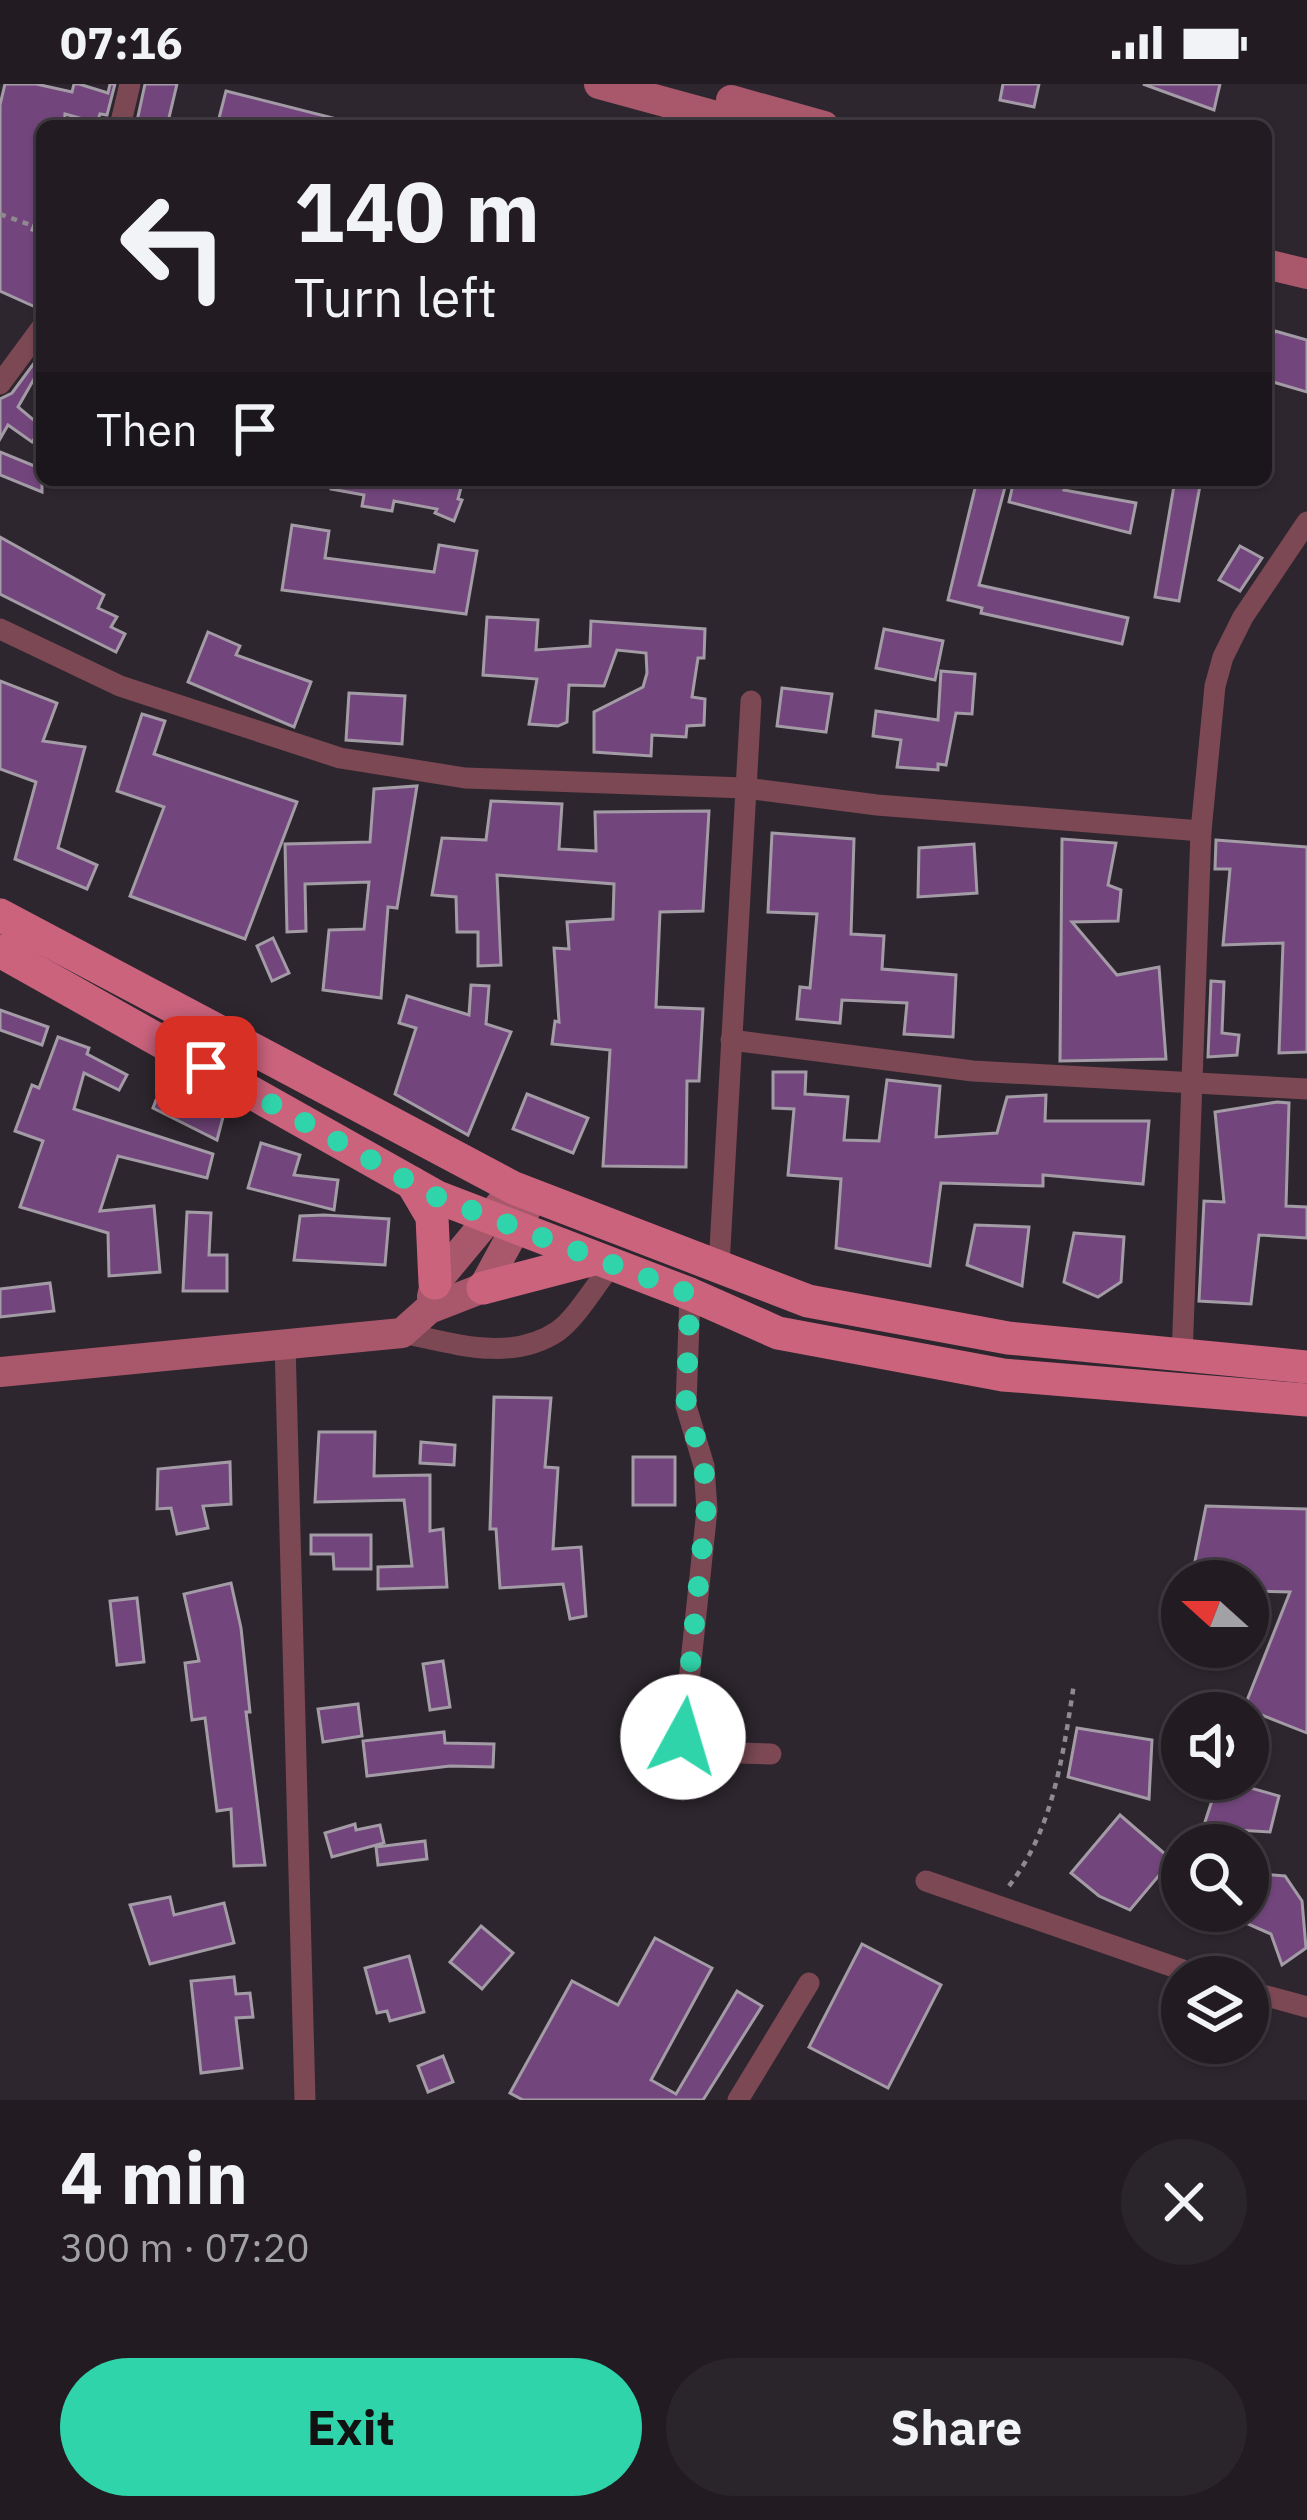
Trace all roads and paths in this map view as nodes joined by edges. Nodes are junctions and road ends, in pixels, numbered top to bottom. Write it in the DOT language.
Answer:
graph roads {
  1 [pos="130,84"];
  2 [pos="599,84"];
  3 [pos="674,84"];
  4 [pos="121,120"];
  5 [pos="731,120"];
  6 [pos="803,120"];
  7 [pos="0,214"];
  8 [pos="36,227"];
  9 [pos="1272,247"];
  10 [pos="1307,256"];
  11 [pos="1272,265"];
  12 [pos="1307,274"];
  13 [pos="36,335"];
  14 [pos="0,384"];
  15 [pos="1307,522"];
  16 [pos="0,629"];
  17 [pos="751,701"];
  18 [pos="745,788"];
  19 [pos="1201,831"];
  20 [pos="0,915"];
  21 [pos="0,951"];
  22 [pos="731,1040"];
  23 [pos="1192,1084"];
  24 [pos="1307,1089"];
  25 [pos="412,1183"];
  26 [pos="523,1192"];
  27 [pos="504,1224"];
  28 [pos="603,1262"];
  29 [pos="719,1267"];
  30 [pos="483,1288"];
  31 [pos="690,1294"];
  32 [pos="432,1296"];
  33 [pos="402,1333"];
  34 [pos="285,1343"];
  35 [pos="1182,1358"];
  36 [pos="1307,1367"];
  37 [pos="0,1372"];
  38 [pos="1307,1400"];
  39 [pos="1074,1684"];
  40 [pos="771,1754"];
  41 [pos="926,1880"];
  42 [pos="995,1905"];
  43 [pos="1161,1962"];
  44 [pos="808,1983"];
  45 [pos="1269,1997"];
  46 [pos="1307,2007"];
  47 [pos="305,2100"];
  48 [pos="738,2100"];
  1 -- 4 [label="street"];
  2 -- 5 [label="main road"];
  3 -- 6 [label="main road"];
  7 -- 8 [label="path"];
  9 -- 10 [label="main road"];
  11 -- 12 [label="main road"];
  13 -- 14 [label="street"];
  15 -- 19 [label="street"];
  16 -- 18 [label="street"];
  17 -- 18 [label="street"];
  18 -- 19 [label="street"];
  18 -- 22 [label="street"];
  19 -- 23 [label="street"];
  20 -- 26 [label="main road"];
  21 -- 25 [label="main road"];
  22 -- 23 [label="street"];
  22 -- 29 [label="street"];
  23 -- 24 [label="street"];
  23 -- 35 [label="street"];
  25 -- 27 [label="main road"];
  25 -- 32 [label="main road"];
  26 -- 27 [label="main road"];
  26 -- 29 [label="main road"];
  27 -- 28 [label="main road"];
  27 -- 30 [label="main road"];
  27 -- 32 [label="main road"];
  28 -- 30 [label="main road"];
  28 -- 31 [label="main road"];
  28 -- 33 [label="street"];
  29 -- 35 [label="main road"];
  30 -- 32 [label="main road"];
  31 -- 38 [label="main road"];
  31 -- 40 [label="street"];
  32 -- 33 [label="main road"];
  33 -- 34 [label="main road"];
  34 -- 37 [label="main road"];
  34 -- 47 [label="street"];
  35 -- 36 [label="main road"];
  39 -- 42 [label="path"];
  41 -- 42 [label="street"];
  42 -- 43 [label="street"];
  44 -- 48 [label="street"];
  45 -- 46 [label="street"];
}
